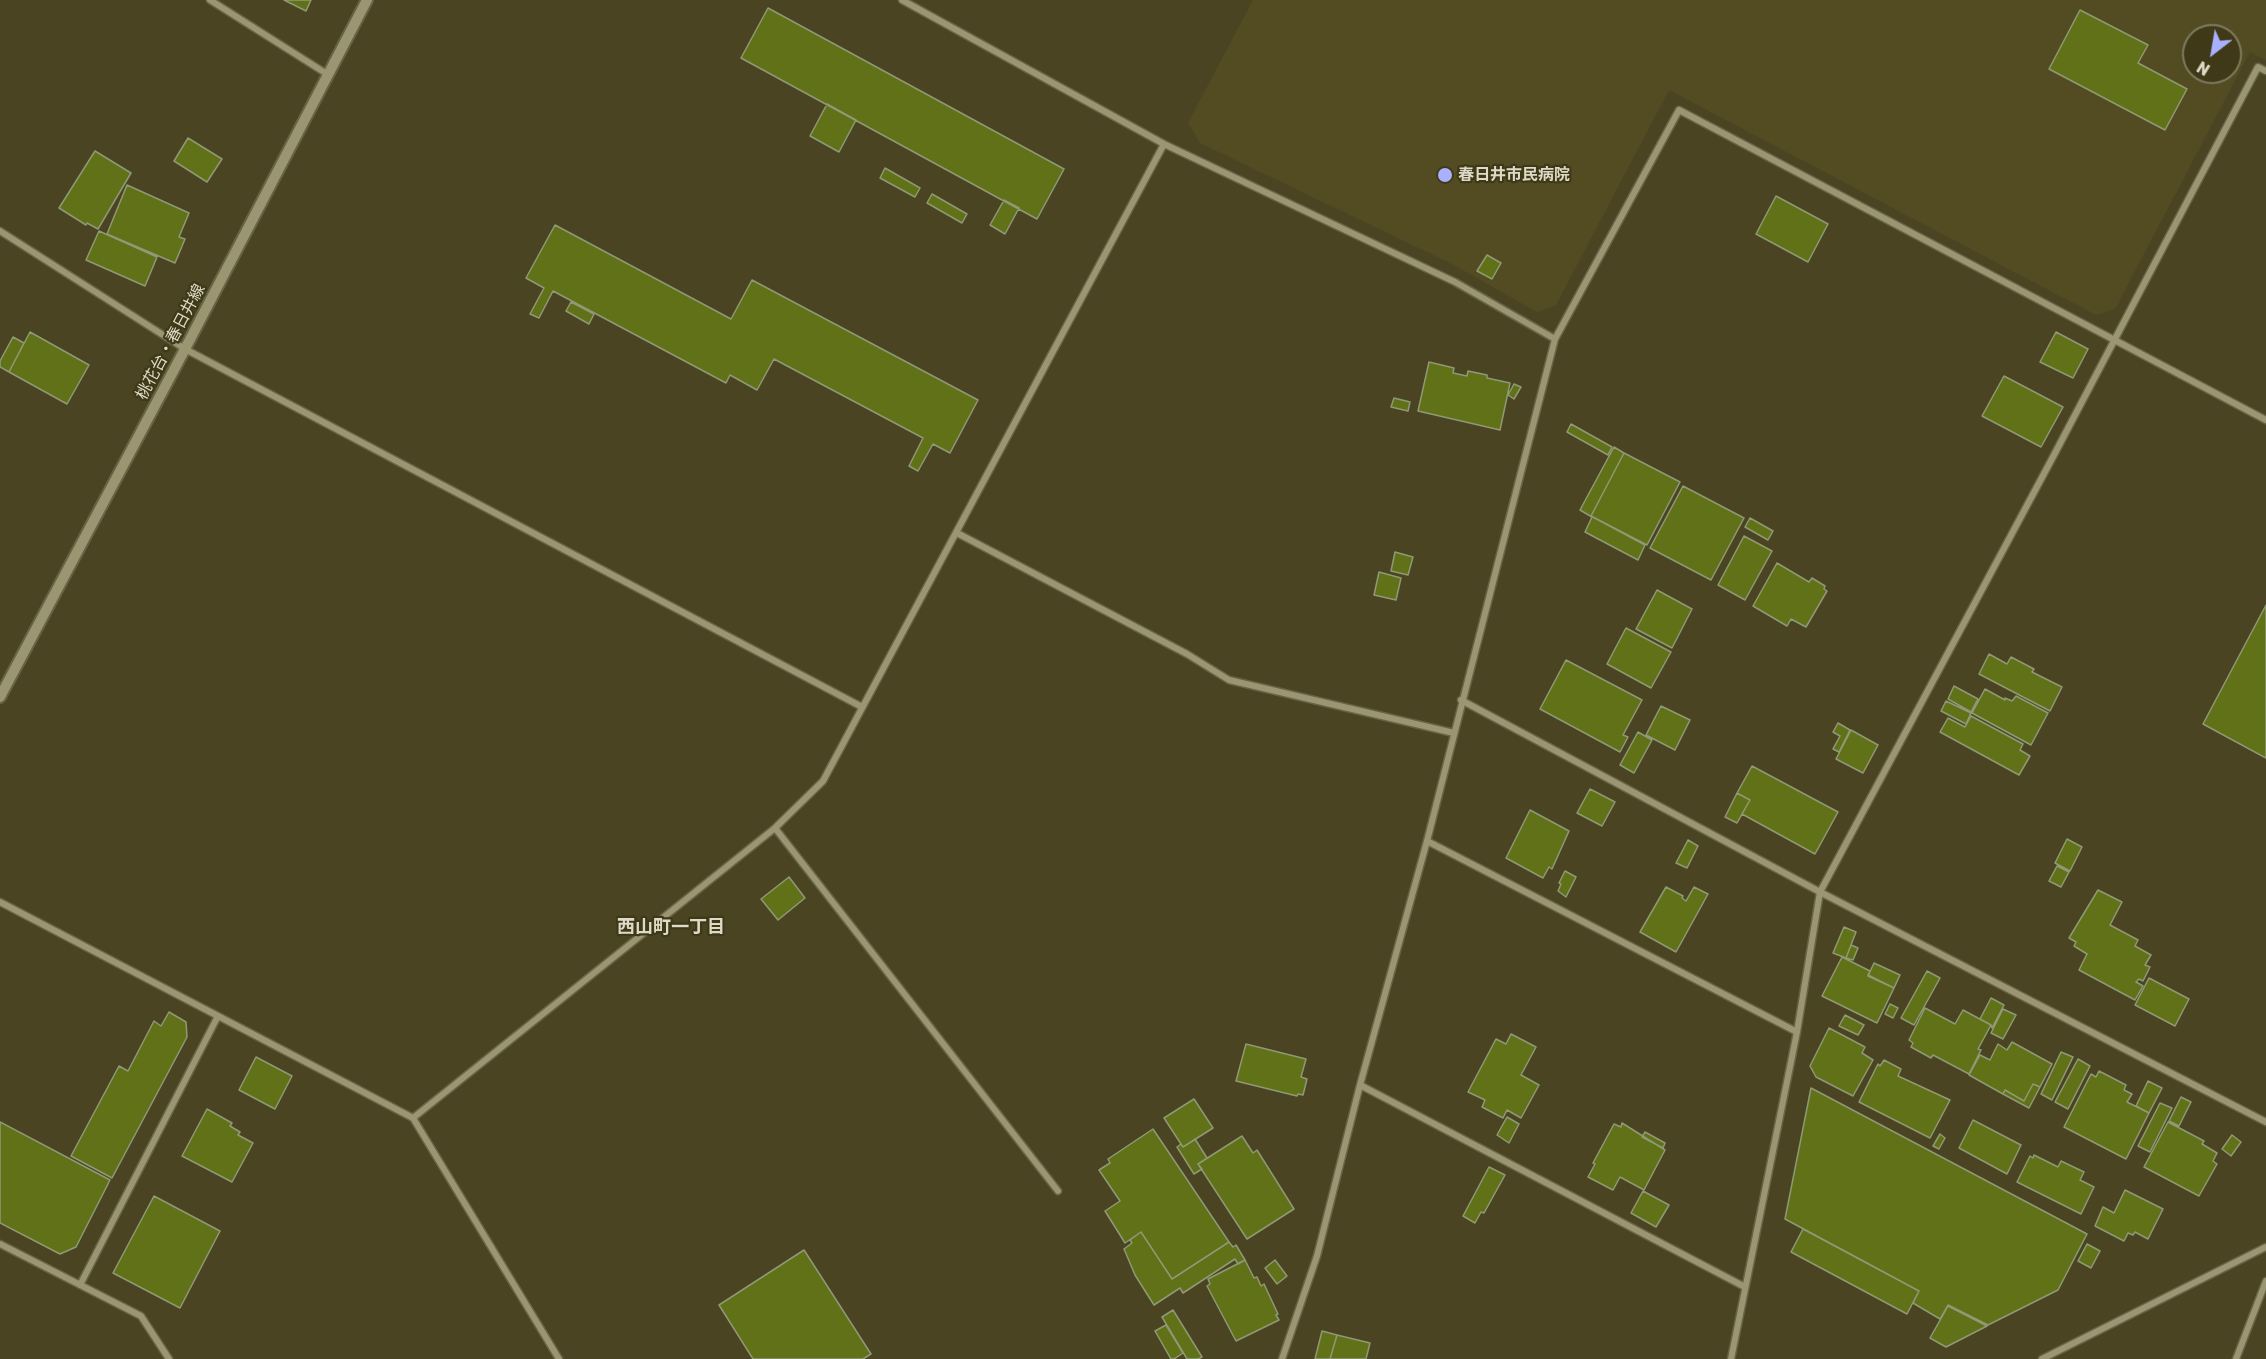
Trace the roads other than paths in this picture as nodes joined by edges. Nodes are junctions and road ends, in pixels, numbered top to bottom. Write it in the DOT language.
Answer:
graph roads {
  1 [pos="210,0"];
  2 [pos="367,0"];
  3 [pos="902,0"];
  4 [pos="2266,71"];
  5 [pos="327,74"];
  6 [pos="1164,144"];
  7 [pos="0,231"];
  8 [pos="1555,339"];
  9 [pos="2114,340"];
  10 [pos="185,349"];
  11 [pos="2266,420"];
  12 [pos="957,533"];
  13 [pos="0,697"];
  14 [pos="1461,700"];
  15 [pos="862,707"];
  16 [pos="1454,733"];
  17 [pos="775,828"];
  18 [pos="1427,841"];
  19 [pos="1820,892"];
  20 [pos="0,902"];
  21 [pos="218,1016"];
  22 [pos="1797,1032"];
  23 [pos="1360,1085"];
  24 [pos="413,1118"];
  25 [pos="2266,1122"];
  26 [pos="1058,1191"];
  27 [pos="0,1244"];
  28 [pos="2266,1247"];
  29 [pos="2266,1281"];
  30 [pos="80,1285"];
  31 [pos="1745,1287"];
  32 [pos="169,1359"];
  33 [pos="560,1359"];
  34 [pos="1282,1359"];
  35 [pos="1731,1359"];
  36 [pos="2042,1359"];
  37 [pos="2236,1359"];
  1 -- 5 [label="street"];
  2 -- 5 [label="street, 桃花台・春日井線"];
  3 -- 6 [label="street"];
  4 -- 9 [label="street"];
  5 -- 10 [label="street, 桃花台・春日井線"];
  6 -- 8 [label="street"];
  6 -- 12 [label="street"];
  7 -- 10 [label="street"];
  8 -- 9 [label="street"];
  8 -- 14 [label="street"];
  9 -- 11 [label="street"];
  9 -- 19 [label="street"];
  10 -- 13 [label="street, 桃花台・春日井線"];
  10 -- 15 [label="street"];
  12 -- 15 [label="street"];
  12 -- 16 [label="street"];
  14 -- 16 [label="street"];
  14 -- 19 [label="street"];
  15 -- 17 [label="street"];
  16 -- 18 [label="street"];
  17 -- 24 [label="street"];
  17 -- 26 [label="street"];
  18 -- 22 [label="street"];
  18 -- 23 [label="street"];
  19 -- 22 [label="street"];
  19 -- 25 [label="street"];
  20 -- 21 [label="street"];
  21 -- 24 [label="street"];
  21 -- 30 [label="street"];
  22 -- 31 [label="street"];
  23 -- 31 [label="street"];
  23 -- 34 [label="street"];
  24 -- 33 [label="street"];
  27 -- 30 [label="street"];
  28 -- 36 [label="street"];
  29 -- 37 [label="street"];
  30 -- 32 [label="street"];
  31 -- 35 [label="street"];
}
